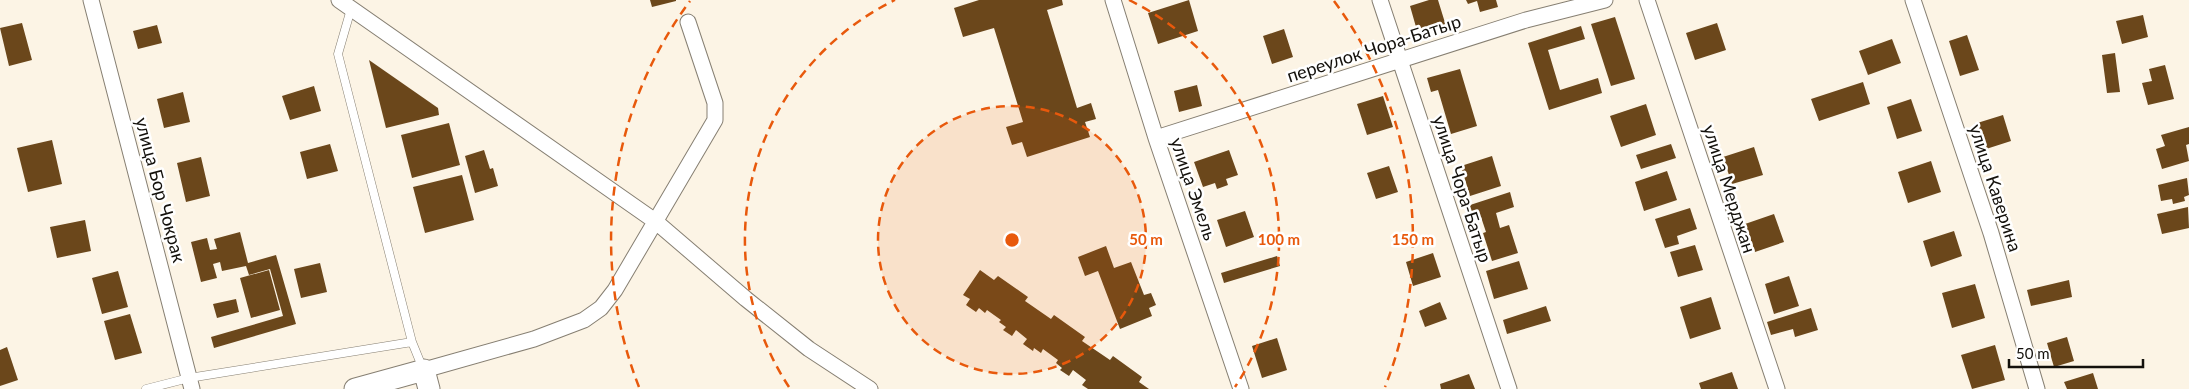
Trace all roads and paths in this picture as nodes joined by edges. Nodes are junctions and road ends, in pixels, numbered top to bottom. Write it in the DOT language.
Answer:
graph roads {
  1 [pos="91,0"];
  2 [pos="1113,0"];
  3 [pos="1380,0"];
  4 [pos="1605,0"];
  5 [pos="1647,0"];
  6 [pos="1913,0"];
  7 [pos="345,4"];
  8 [pos="688,22"];
  9 [pos="1400,62"];
  10 [pos="1156,138"];
  11 [pos="655,221"];
  12 [pos="412,342"];
  13 [pos="426,380"];
  14 [pos="190,383"];
  15 [pos="146,389"];
  16 [pos="355,389"];
  17 [pos="870,389"];
  18 [pos="1241,389"];
  19 [pos="1509,389"];
  20 [pos="1777,389"];
  21 [pos="2037,389"];
  1 -- 14 [label="street, улица Бор Чокрак"];
  2 -- 10 [label="street, улица Эмель"];
  3 -- 9 [label="street, улица Чора-Батыр"];
  4 -- 9 [label="street, переулок Чора-Батыр"];
  5 -- 20 [label="street, улица Мерджан"];
  6 -- 21 [label="street, улица Каверина"];
  7 -- 11 [label="street"];
  7 -- 12 [label="lane"];
  8 -- 11 [label="street"];
  9 -- 10 [label="street, переулок Чора-Батыр"];
  9 -- 19 [label="street, улица Чора-Батыр"];
  10 -- 18 [label="street, улица Эмель"];
  11 -- 13 [label="street"];
  11 -- 17 [label="street"];
  12 -- 13 [label="lane"];
  12 -- 14 [label="lane"];
  13 -- 16 [label="main road"];
  14 -- 15 [label="lane"];
}
